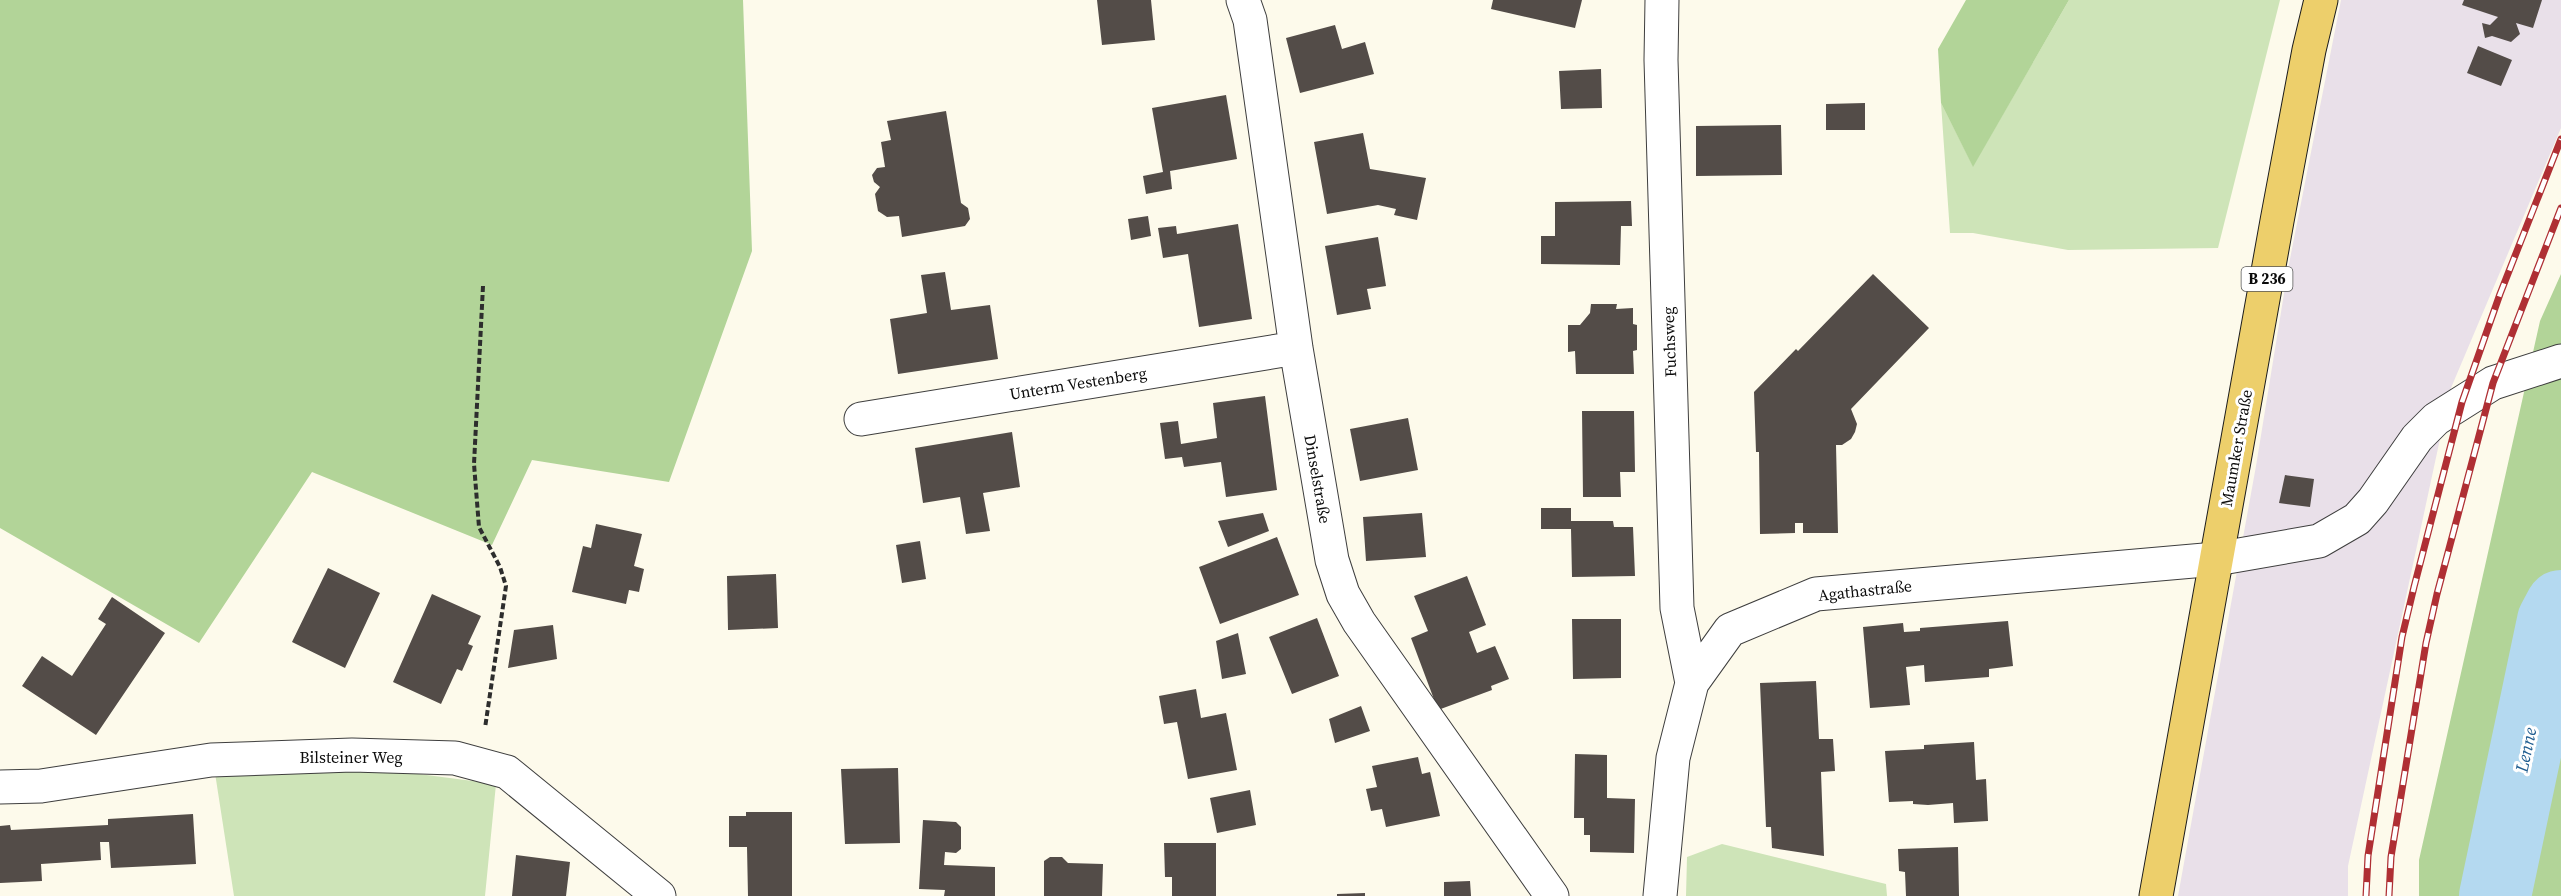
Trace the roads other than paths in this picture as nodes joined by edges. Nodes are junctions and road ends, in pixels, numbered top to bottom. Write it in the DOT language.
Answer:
graph roads {
  1 [pos="1243,0"];
  2 [pos="1662,0"];
  3 [pos="2320,0"];
  4 [pos="1296,348"];
  5 [pos="2561,361"];
  6 [pos="861,419"];
  7 [pos="2216,559"];
  8 [pos="1692,683"];
  9 [pos="0,788"];
  10 [pos="659,896"];
  11 [pos="1552,896"];
  12 [pos="1660,896"];
  13 [pos="2156,896"];
  1 -- 4 [label="street, Dinselstraße"];
  2 -- 8 [label="street, Fuchsweg"];
  3 -- 7 [label="main road, Maumker Straße / B 236"];
  4 -- 6 [label="street, Unterm Vestenberg"];
  4 -- 11 [label="street, Dinselstraße"];
  5 -- 7 [label="street, Agathastraße"];
  7 -- 8 [label="street, Agathastraße"];
  7 -- 13 [label="main road, Maumker Straße / B 236"];
  8 -- 12 [label="street, Agathastraße"];
  9 -- 10 [label="street, Bilsteiner Weg"];
}
